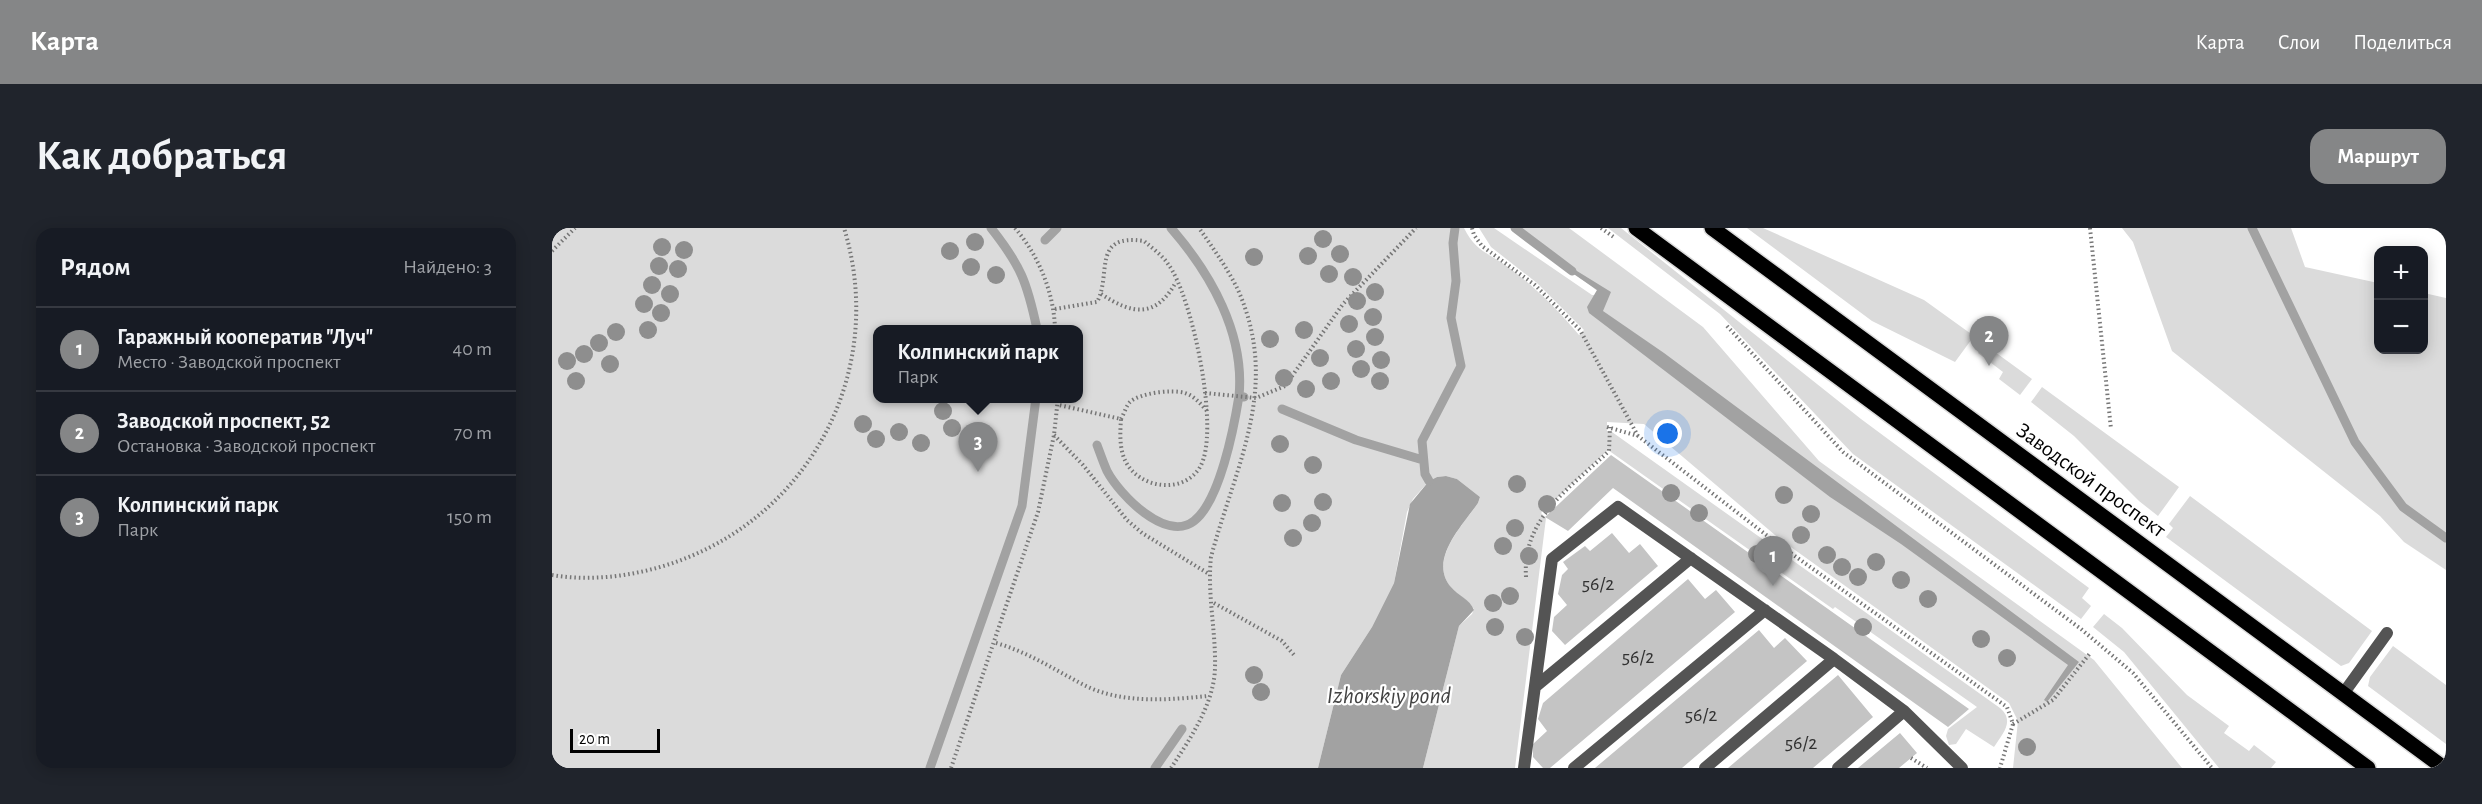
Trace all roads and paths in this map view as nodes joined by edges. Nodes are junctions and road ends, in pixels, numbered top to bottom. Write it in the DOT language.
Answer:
graph roads {
  1 [pos="575,228"];
  2 [pos="844,228"];
  3 [pos="1199,228"];
  4 [pos="1416,228"];
  5 [pos="1472,228"];
  6 [pos="1601,228"];
  7 [pos="1636,228"];
  8 [pos="1712,228"];
  9 [pos="2090,228"];
  10 [pos="1018,229"];
  11 [pos="1620,242"];
  12 [pos="552,251"];
  13 [pos="1176,282"];
  14 [pos="1101,294"];
  15 [pos="1054,309"];
  16 [pos="1719,318"];
  17 [pos="1055,325"];
  18 [pos="1205,393"];
  19 [pos="1256,398"];
  20 [pos="1059,405"];
  21 [pos="1208,412"];
  22 [pos="1121,419"];
  23 [pos="1606,427"];
  24 [pos="2111,429"];
  25 [pos="1054,435"];
  26 [pos="1638,436"];
  27 [pos="1690,558"];
  28 [pos="1209,574"];
  29 [pos="552,575"];
  30 [pos="1213,603"];
  31 [pos="1765,610"];
  32 [pos="2387,633"];
  33 [pos="996,643"];
  34 [pos="2091,652"];
  35 [pos="1294,655"];
  36 [pos="1834,659"];
  37 [pos="1535,687"];
  38 [pos="2343,694"];
  39 [pos="1208,696"];
  40 [pos="1904,711"];
  41 [pos="2013,724"];
  42 [pos="1911,758"];
  43 [pos="951,768"];
  44 [pos="1171,768"];
  45 [pos="1524,768"];
  46 [pos="1574,768"];
  47 [pos="1705,768"];
  48 [pos="1838,768"];
  49 [pos="1927,768"];
  50 [pos="1962,768"];
  51 [pos="2000,768"];
  52 [pos="2212,768"];
  53 [pos="2368,768"];
  54 [pos="2444,768"];
  1 -- 12 [label="path"];
  2 -- 29 [label="path"];
  3 -- 19 [label="path"];
  4 -- 19 [label="path"];
  5 -- 26 [label="path"];
  6 -- 11 [label="path"];
  7 -- 53 [label="main road"];
  8 -- 38 [label="main road, Заводской проспект"];
  9 -- 24 [label="path"];
  10 -- 15 [label="path"];
  13 -- 14 [label="path"];
  13 -- 14 [label="path"];
  13 -- 18 [label="path"];
  14 -- 15 [label="path"];
  15 -- 17 [label="path"];
  16 -- 52 [label="path"];
  18 -- 19 [label="path"];
  18 -- 21 [label="path"];
  19 -- 28 [label="path"];
  20 -- 22 [label="path"];
  20 -- 25 [label="path"];
  21 -- 22 [label="path"];
  21 -- 22 [label="path"];
  23 -- 26 [label="path"];
  25 -- 28 [label="path"];
  25 -- 33 [label="path"];
  26 -- 41 [label="path"];
  27 -- 31 [label="lane"];
  27 -- 37 [label="lane"];
  27 -- 37 [label="lane"];
  28 -- 30 [label="path"];
  30 -- 35 [label="path"];
  30 -- 39 [label="path"];
  31 -- 36 [label="lane"];
  31 -- 46 [label="lane"];
  32 -- 38 [label="lane"];
  33 -- 39 [label="path"];
  33 -- 43 [label="path"];
  34 -- 41 [label="path"];
  36 -- 40 [label="lane"];
  36 -- 47 [label="lane"];
  37 -- 45 [label="lane"];
  38 -- 54 [label="main road, Заводской проспект"];
  39 -- 44 [label="path"];
  40 -- 48 [label="lane"];
  40 -- 50 [label="lane"];
  41 -- 51 [label="path"];
  42 -- 49 [label="path"];
}
